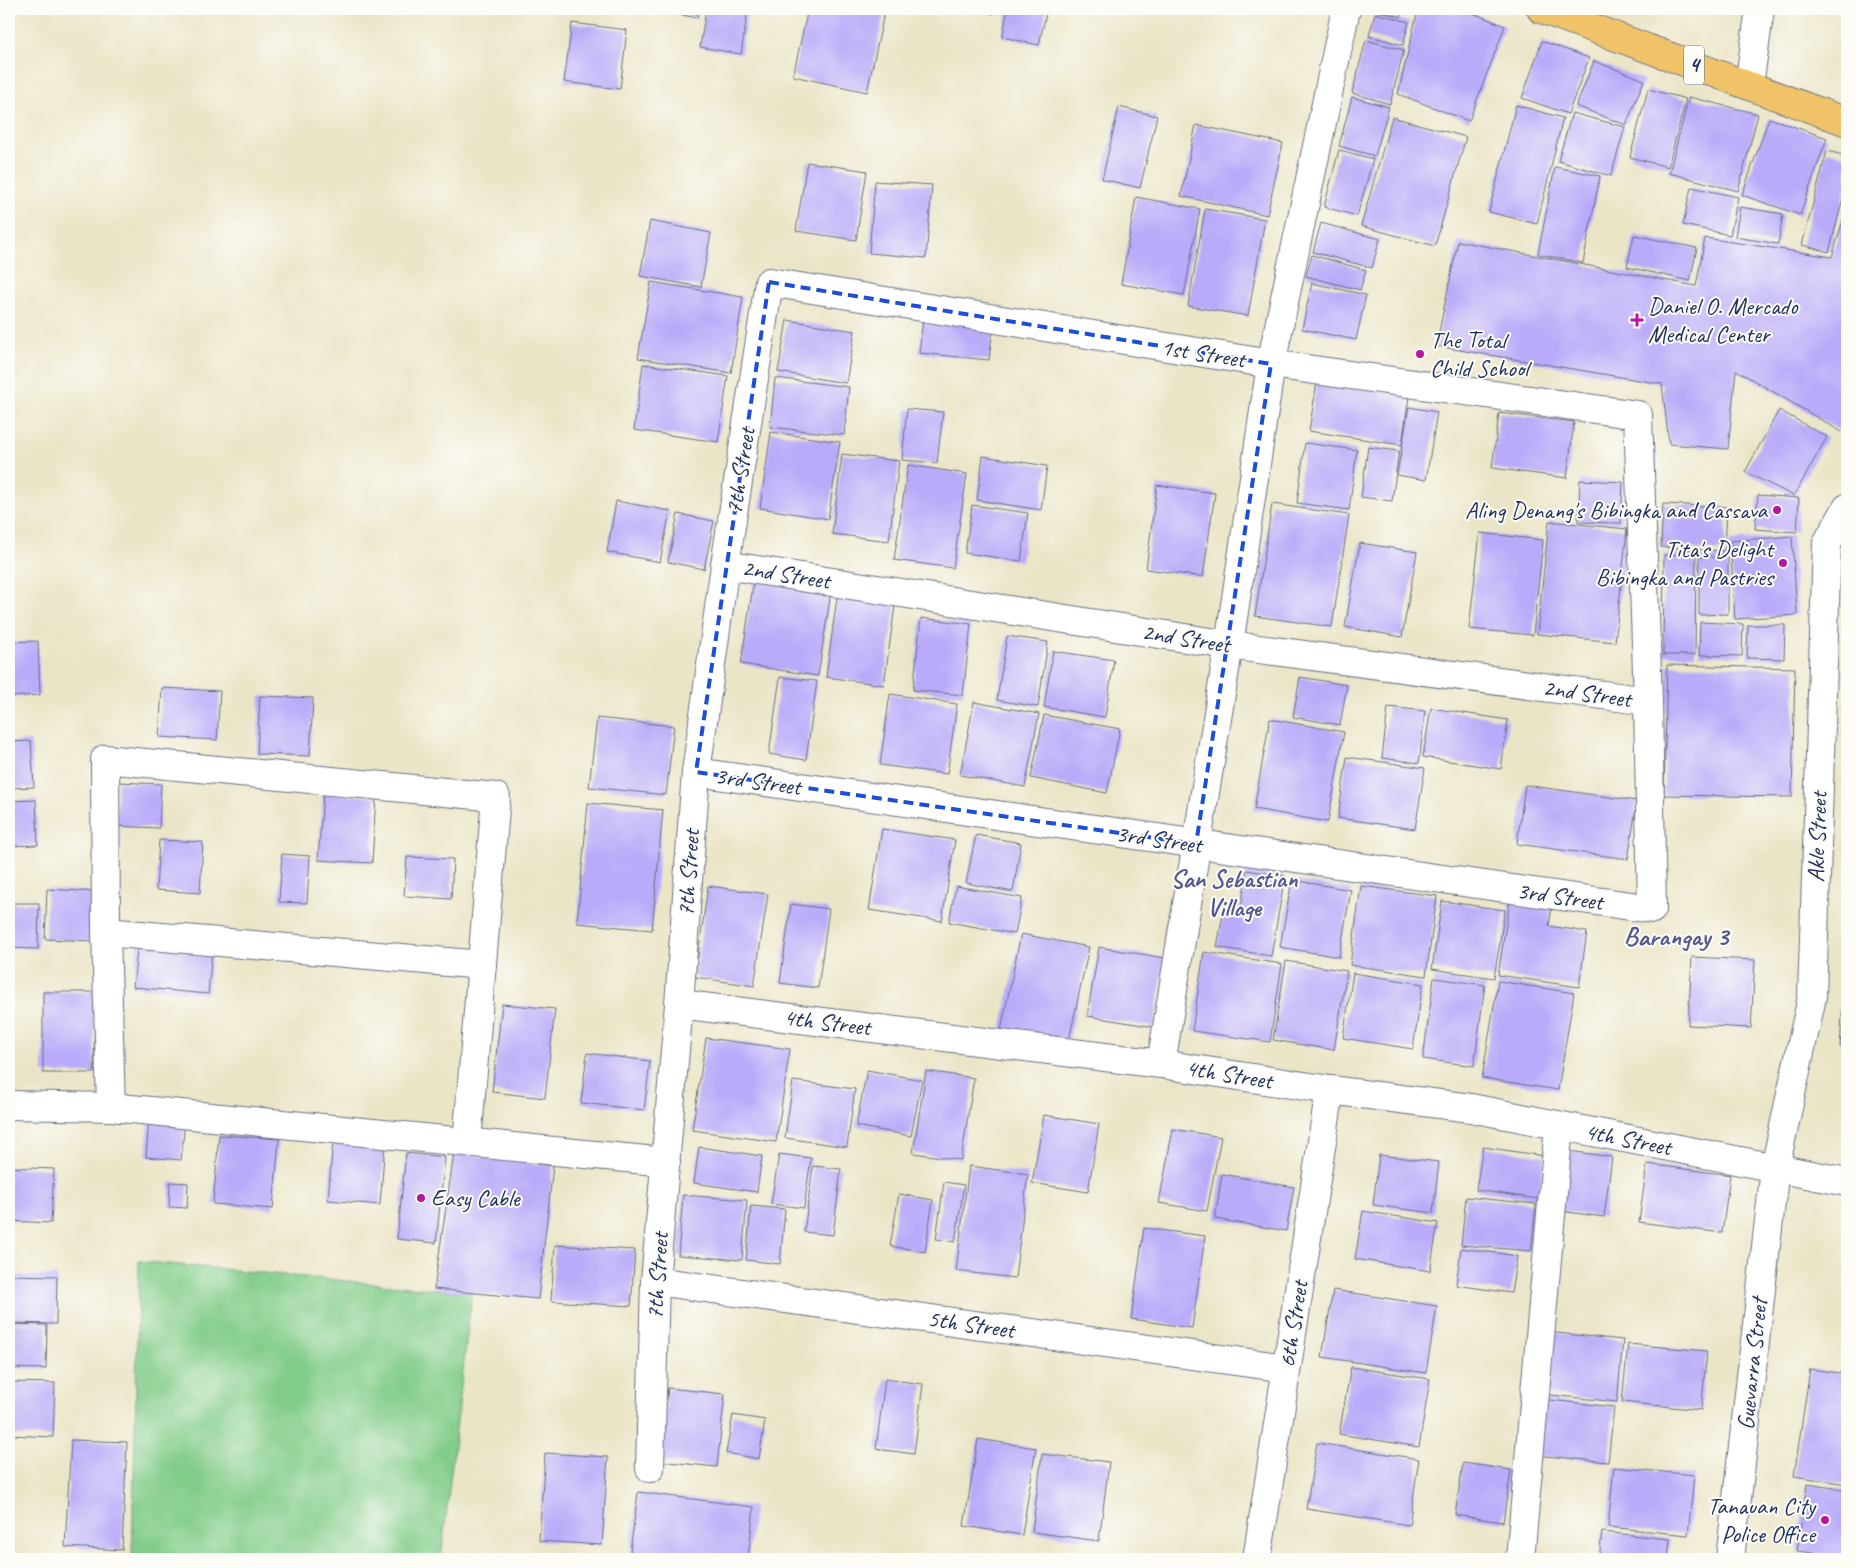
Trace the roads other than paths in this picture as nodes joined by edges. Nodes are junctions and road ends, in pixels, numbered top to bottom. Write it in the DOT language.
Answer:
graph roads {
  1 [pos="1346,9"];
  2 [pos="1541,9"];
  3 [pos="1760,9"];
  4 [pos="1748,85"];
  5 [pos="1847,122"];
  6 [pos="769,282"];
  7 [pos="1271,364"];
  8 [pos="1847,508"];
  9 [pos="725,565"];
  10 [pos="1229,645"];
  11 [pos="1648,701"];
  12 [pos="696,772"];
  13 [pos="1196,844"];
  14 [pos="106,932"];
  15 [pos="482,965"];
  16 [pos="679,1004"];
  17 [pos="1161,1064"];
  18 [pos="1330,1090"];
  19 [pos="9,1105"];
  20 [pos="111,1107"];
  21 [pos="1559,1126"];
  22 [pos="467,1142"];
  23 [pos="666,1162"];
  24 [pos="1775,1168"];
  25 [pos="1847,1182"];
  26 [pos="655,1281"];
  27 [pos="1286,1368"];
  28 [pos="650,1468"];
  29 [pos="1257,1559"];
  30 [pos="1520,1559"];
  31 [pos="1730,1559"];
  1 -- 7 [label="street"];
  2 -- 4 [label="highway, 4"];
  3 -- 4 [label="street"];
  4 -- 5 [label="highway, 4"];
  6 -- 7 [label="street, 1st Street"];
  6 -- 9 [label="street, 7th Street"];
  7 -- 10 [label="street"];
  7 -- 11 [label="street, 1st Street"];
  8 -- 24 [label="street, Akle Street"];
  9 -- 10 [label="street, 2nd Street"];
  9 -- 12 [label="street, 7th Street"];
  10 -- 11 [label="street, 2nd Street"];
  10 -- 13 [label="street"];
  11 -- 13 [label="street, 3rd Street"];
  12 -- 13 [label="street, 3rd Street"];
  12 -- 16 [label="street, 7th Street"];
  13 -- 17 [label="street"];
  14 -- 15 [label="street"];
  14 -- 15 [label="street"];
  14 -- 20 [label="street"];
  15 -- 22 [label="street"];
  16 -- 17 [label="street, 4th Street"];
  16 -- 23 [label="street, 7th Street"];
  17 -- 18 [label="street, 4th Street"];
  18 -- 21 [label="street, 4th Street"];
  18 -- 27 [label="street, 6th Street"];
  19 -- 20 [label="street"];
  20 -- 22 [label="street"];
  21 -- 24 [label="street, 4th Street"];
  21 -- 30 [label="street"];
  22 -- 23 [label="street"];
  23 -- 26 [label="street, 7th Street"];
  24 -- 25 [label="street, 4th Street"];
  24 -- 31 [label="street, Guevarra Street"];
  26 -- 27 [label="street, 5th Street"];
  26 -- 28 [label="street, 7th Street"];
  27 -- 29 [label="street, 6th Street"];
}
